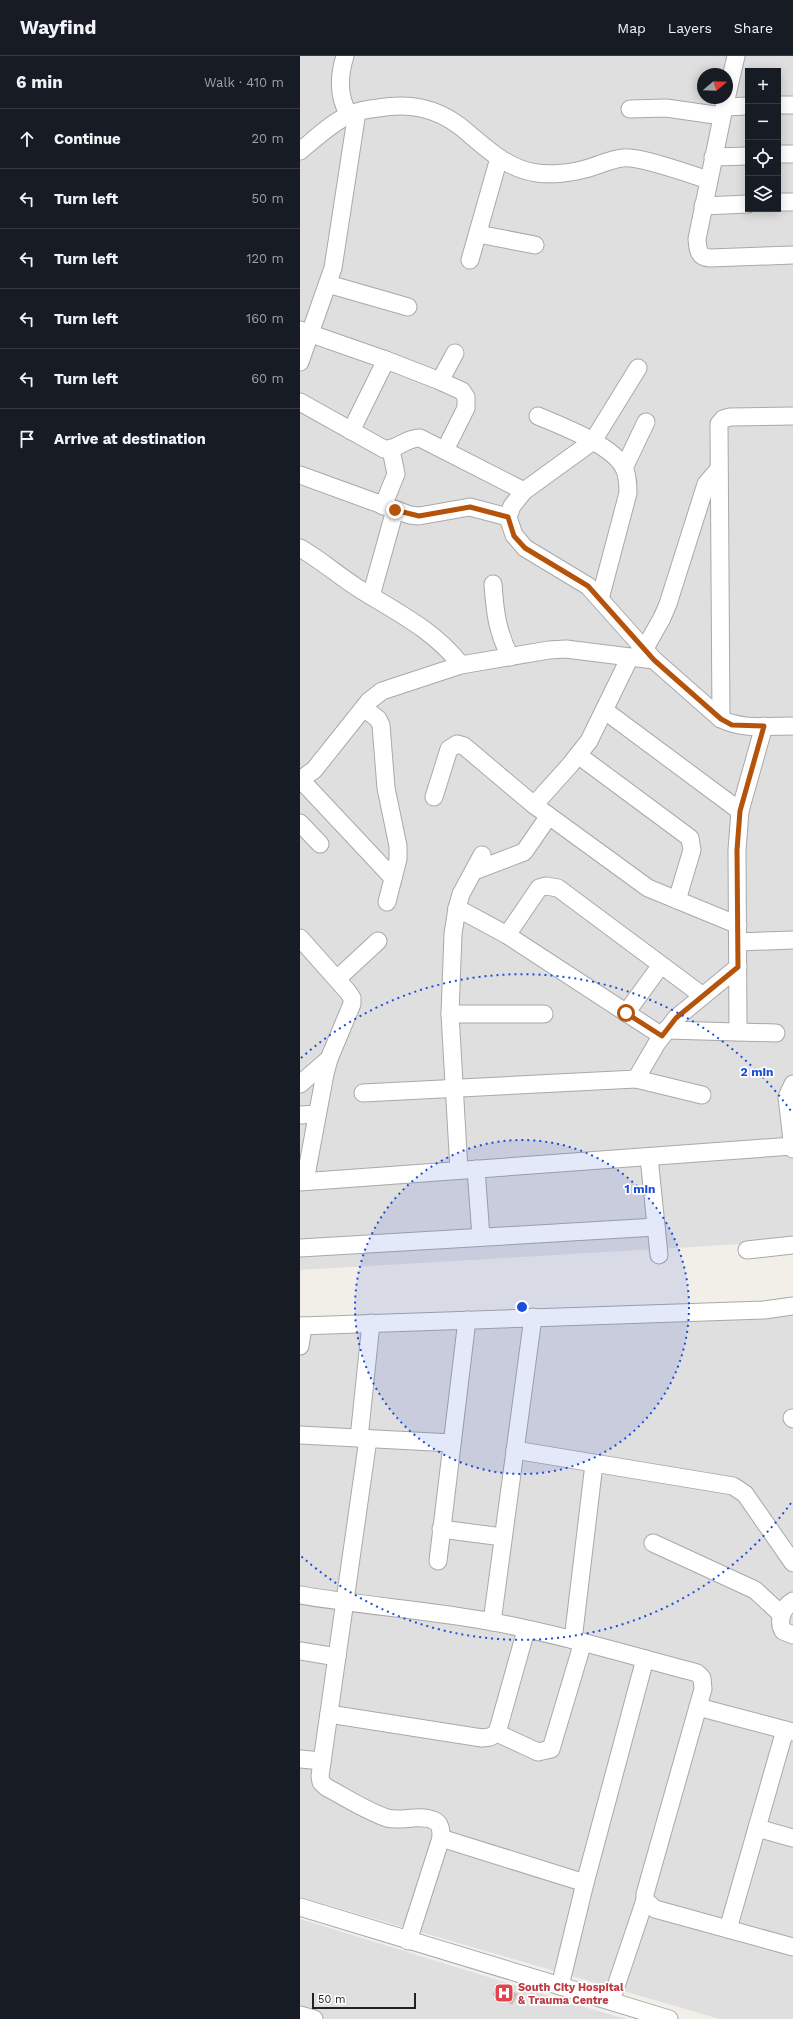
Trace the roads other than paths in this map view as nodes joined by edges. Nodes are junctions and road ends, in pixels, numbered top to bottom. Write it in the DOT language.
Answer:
graph roads {
  1 [pos="345,56"];
  2 [pos="736,56"];
  3 [pos="733,69"];
  4 [pos="725,104"];
  5 [pos="781,105"];
  6 [pos="793,105"];
  7 [pos="745,106"];
  8 [pos="630,109"];
  9 [pos="353,114"];
  10 [pos="300,151"];
  11 [pos="781,154"];
  12 [pos="793,154"];
  13 [pos="745,156"];
  14 [pos="713,157"];
  15 [pos="499,158"];
  16 [pos="708,180"];
  17 [pos="781,202"];
  18 [pos="793,202"];
  19 [pos="745,204"];
  20 [pos="703,206"];
  21 [pos="478,234"];
  22 [pos="535,245"];
  23 [pos="793,255"];
  24 [pos="470,260"];
  25 [pos="328,284"];
  26 [pos="408,307"];
  27 [pos="305,332"];
  28 [pos="455,352"];
  29 [pos="386,360"];
  30 [pos="300,362"];
  31 [pos="638,368"];
  32 [pos="440,381"];
  33 [pos="300,402"];
  34 [pos="538,416"];
  35 [pos="793,416"];
  36 [pos="646,422"];
  37 [pos="351,431"];
  38 [pos="593,441"];
  39 [pos="391,450"];
  40 [pos="445,450"];
  41 [pos="624,468"];
  42 [pos="718,470"];
  43 [pos="300,474"];
  44 [pos="524,491"];
  45 [pos="389,508"];
  46 [pos="508,517"];
  47 [pos="300,548"];
  48 [pos="493,584"];
  49 [pos="371,596"];
  50 [pos="600,599"];
  51 [pos="643,656"];
  52 [pos="510,657"];
  53 [pos="461,665"];
  54 [pos="364,708"];
  55 [pos="604,710"];
  56 [pos="721,719"];
  57 [pos="764,726"];
  58 [pos="793,726"];
  59 [pos="578,755"];
  60 [pos="300,780"];
  61 [pos="434,797"];
  62 [pos="534,805"];
  63 [pos="740,811"];
  64 [pos="549,816"];
  65 [pos="300,823"];
  66 [pos="320,844"];
  67 [pos="482,854"];
  68 [pos="474,871"];
  69 [pos="393,878"];
  70 [pos="678,900"];
  71 [pos="387,902"];
  72 [pos="457,908"];
  73 [pos="738,934"];
  74 [pos="507,935"];
  75 [pos="300,938"];
  76 [pos="793,940"];
  77 [pos="378,941"];
  78 [pos="661,965"];
  79 [pos="738,967"];
  80 [pos="337,979"];
  81 [pos="703,996"];
  82 [pos="626,1013"];
  83 [pos="450,1014"];
  84 [pos="544,1014"];
  85 [pos="738,1032"];
  86 [pos="664,1033"];
  87 [pos="776,1033"];
  88 [pos="329,1059"];
  89 [pos="636,1079"];
  90 [pos="300,1084"];
  91 [pos="793,1084"];
  92 [pos="454,1088"];
  93 [pos="363,1093"];
  94 [pos="702,1095"];
  95 [pos="317,1114"];
  96 [pos="300,1115"];
  97 [pos="793,1147"];
  98 [pos="649,1157"];
  99 [pos="476,1169"];
  100 [pos="459,1170"];
  101 [pos="302,1181"];
  102 [pos="656,1227"];
  103 [pos="480,1237"];
  104 [pos="793,1245"];
  105 [pos="300,1248"];
  106 [pos="747,1250"];
  107 [pos="658,1255"];
  108 [pos="793,1306"];
  109 [pos="533,1317"];
  110 [pos="467,1320"];
  111 [pos="371,1323"];
  112 [pos="302,1326"];
  113 [pos="300,1346"];
  114 [pos="300,1435"];
  115 [pos="364,1438"];
  116 [pos="452,1443"];
  117 [pos="515,1450"];
  118 [pos="594,1464"];
  119 [pos="441,1529"];
  120 [pos="504,1537"];
  121 [pos="653,1543"];
  122 [pos="438,1561"];
  123 [pos="793,1563"];
  124 [pos="300,1595"];
  125 [pos="793,1601"];
  126 [pos="345,1603"];
  127 [pos="782,1615"];
  128 [pos="492,1622"];
  129 [pos="526,1630"];
  130 [pos="793,1635"];
  131 [pos="578,1641"];
  132 [pos="300,1651"];
  133 [pos="337,1657"];
  134 [pos="645,1659"];
  135 [pos="698,1707"];
  136 [pos="329,1714"];
  137 [pos="789,1731"];
  138 [pos="497,1733"];
  139 [pos="300,1759"];
  140 [pos="322,1761"];
  141 [pos="757,1828"];
  142 [pos="441,1838"];
  143 [pos="793,1838"];
  144 [pos="585,1883"];
  145 [pos="645,1900"];
  146 [pos="300,1907"];
  147 [pos="728,1930"];
  148 [pos="408,1941"];
  149 [pos="793,1947"];
  150 [pos="560,1986"];
  151 [pos="611,2001"];
  152 [pos="300,2015"];
  153 [pos="314,2019"];
  154 [pos="669,2019"];
  1 -- 9 [label="street"];
  2 -- 3 [label="street"];
  4 -- 7 [label="street"];
  4 -- 8 [label="street"];
  4 -- 14 [label="street"];
  5 -- 6 [label="street"];
  9 -- 10 [label="street"];
  9 -- 15 [label="street"];
  9 -- 25 [label="street"];
  11 -- 12 [label="street"];
  13 -- 14 [label="street"];
  14 -- 16 [label="street"];
  15 -- 16 [label="street"];
  15 -- 21 [label="street"];
  16 -- 20 [label="street"];
  17 -- 18 [label="street"];
  19 -- 20 [label="street"];
  20 -- 23 [label="street"];
  21 -- 22 [label="street"];
  21 -- 24 [label="street"];
  25 -- 26 [label="street"];
  25 -- 27 [label="street"];
  27 -- 29 [label="street"];
  27 -- 30 [label="street"];
  28 -- 32 [label="street"];
  29 -- 32 [label="street"];
  29 -- 37 [label="street"];
  31 -- 38 [label="street"];
  32 -- 40 [label="street"];
  33 -- 37 [label="street"];
  34 -- 38 [label="street"];
  35 -- 42 [label="street"];
  36 -- 41 [label="street"];
  37 -- 39 [label="street"];
  38 -- 41 [label="street"];
  38 -- 44 [label="street"];
  39 -- 40 [label="street"];
  39 -- 45 [label="street"];
  40 -- 44 [label="street"];
  41 -- 50 [label="street"];
  42 -- 51 [label="street"];
  42 -- 56 [label="street"];
  43 -- 45 [label="street"];
  44 -- 46 [label="street"];
  45 -- 46 [label="street"];
  45 -- 49 [label="street"];
  46 -- 50 [label="street"];
  47 -- 49 [label="street"];
  48 -- 52 [label="street"];
  49 -- 53 [label="street"];
  50 -- 51 [label="street"];
  51 -- 52 [label="street"];
  51 -- 55 [label="street"];
  51 -- 56 [label="street"];
  52 -- 53 [label="street"];
  53 -- 54 [label="street"];
  54 -- 60 [label="street"];
  54 -- 69 [label="street"];
  55 -- 59 [label="street"];
  55 -- 63 [label="street"];
  56 -- 57 [label="street"];
  57 -- 58 [label="street"];
  57 -- 63 [label="street"];
  59 -- 62 [label="street"];
  59 -- 70 [label="street"];
  60 -- 69 [label="street"];
  61 -- 62 [label="street"];
  62 -- 64 [label="street"];
  63 -- 73 [label="street"];
  64 -- 68 [label="street"];
  64 -- 70 [label="street"];
  65 -- 66 [label="street"];
  67 -- 68 [label="street"];
  68 -- 72 [label="street"];
  69 -- 71 [label="street"];
  70 -- 73 [label="street"];
  72 -- 74 [label="street"];
  72 -- 83 [label="street"];
  73 -- 76 [label="street"];
  73 -- 79 [label="street"];
  74 -- 78 [label="street"];
  74 -- 82 [label="street"];
  75 -- 80 [label="street"];
  77 -- 80 [label="street"];
  78 -- 81 [label="street"];
  78 -- 82 [label="street"];
  79 -- 81 [label="street"];
  79 -- 85 [label="street"];
  80 -- 88 [label="street"];
  81 -- 86 [label="street"];
  82 -- 86 [label="street"];
  83 -- 84 [label="street"];
  83 -- 92 [label="street"];
  85 -- 86 [label="street"];
  85 -- 87 [label="street"];
  86 -- 89 [label="street"];
  88 -- 90 [label="street"];
  88 -- 95 [label="street"];
  89 -- 92 [label="street"];
  89 -- 94 [label="street"];
  91 -- 97 [label="street"];
  92 -- 93 [label="street"];
  92 -- 100 [label="street"];
  95 -- 96 [label="street"];
  95 -- 101 [label="street"];
  97 -- 98 [label="street"];
  98 -- 99 [label="street"];
  98 -- 102 [label="street"];
  99 -- 100 [label="street"];
  99 -- 103 [label="street"];
  100 -- 101 [label="street"];
  102 -- 103 [label="street"];
  102 -- 107 [label="street"];
  103 -- 105 [label="street"];
  104 -- 106 [label="street"];
  108 -- 109 [label="street"];
  109 -- 110 [label="street"];
  109 -- 117 [label="street"];
  110 -- 111 [label="street"];
  110 -- 116 [label="street"];
  111 -- 112 [label="street"];
  111 -- 115 [label="street"];
  112 -- 113 [label="street"];
  114 -- 115 [label="street"];
  115 -- 116 [label="street"];
  115 -- 126 [label="street"];
  116 -- 119 [label="street"];
  117 -- 118 [label="street"];
  117 -- 120 [label="street"];
  118 -- 123 [label="street"];
  118 -- 131 [label="street"];
  119 -- 120 [label="street"];
  119 -- 122 [label="street"];
  120 -- 128 [label="street"];
  121 -- 127 [label="street"];
  124 -- 126 [label="street"];
  125 -- 127 [label="street"];
  126 -- 128 [label="street"];
  126 -- 133 [label="street"];
  127 -- 130 [label="street"];
  128 -- 129 [label="street"];
  129 -- 131 [label="street"];
  129 -- 138 [label="street"];
  131 -- 134 [label="street"];
  131 -- 138 [label="street"];
  132 -- 133 [label="street"];
  133 -- 136 [label="street"];
  134 -- 135 [label="street"];
  134 -- 144 [label="street"];
  135 -- 137 [label="street"];
  135 -- 145 [label="street"];
  136 -- 138 [label="street"];
  136 -- 140 [label="street"];
  137 -- 141 [label="street"];
  139 -- 140 [label="street"];
  140 -- 142 [label="street"];
  141 -- 143 [label="street"];
  141 -- 147 [label="street"];
  142 -- 144 [label="street"];
  142 -- 148 [label="street"];
  144 -- 150 [label="street"];
  145 -- 147 [label="street"];
  145 -- 151 [label="street"];
  146 -- 148 [label="street"];
  147 -- 149 [label="street"];
  148 -- 150 [label="street"];
  150 -- 151 [label="street"];
  151 -- 154 [label="street"];
  152 -- 153 [label="street"];
}
